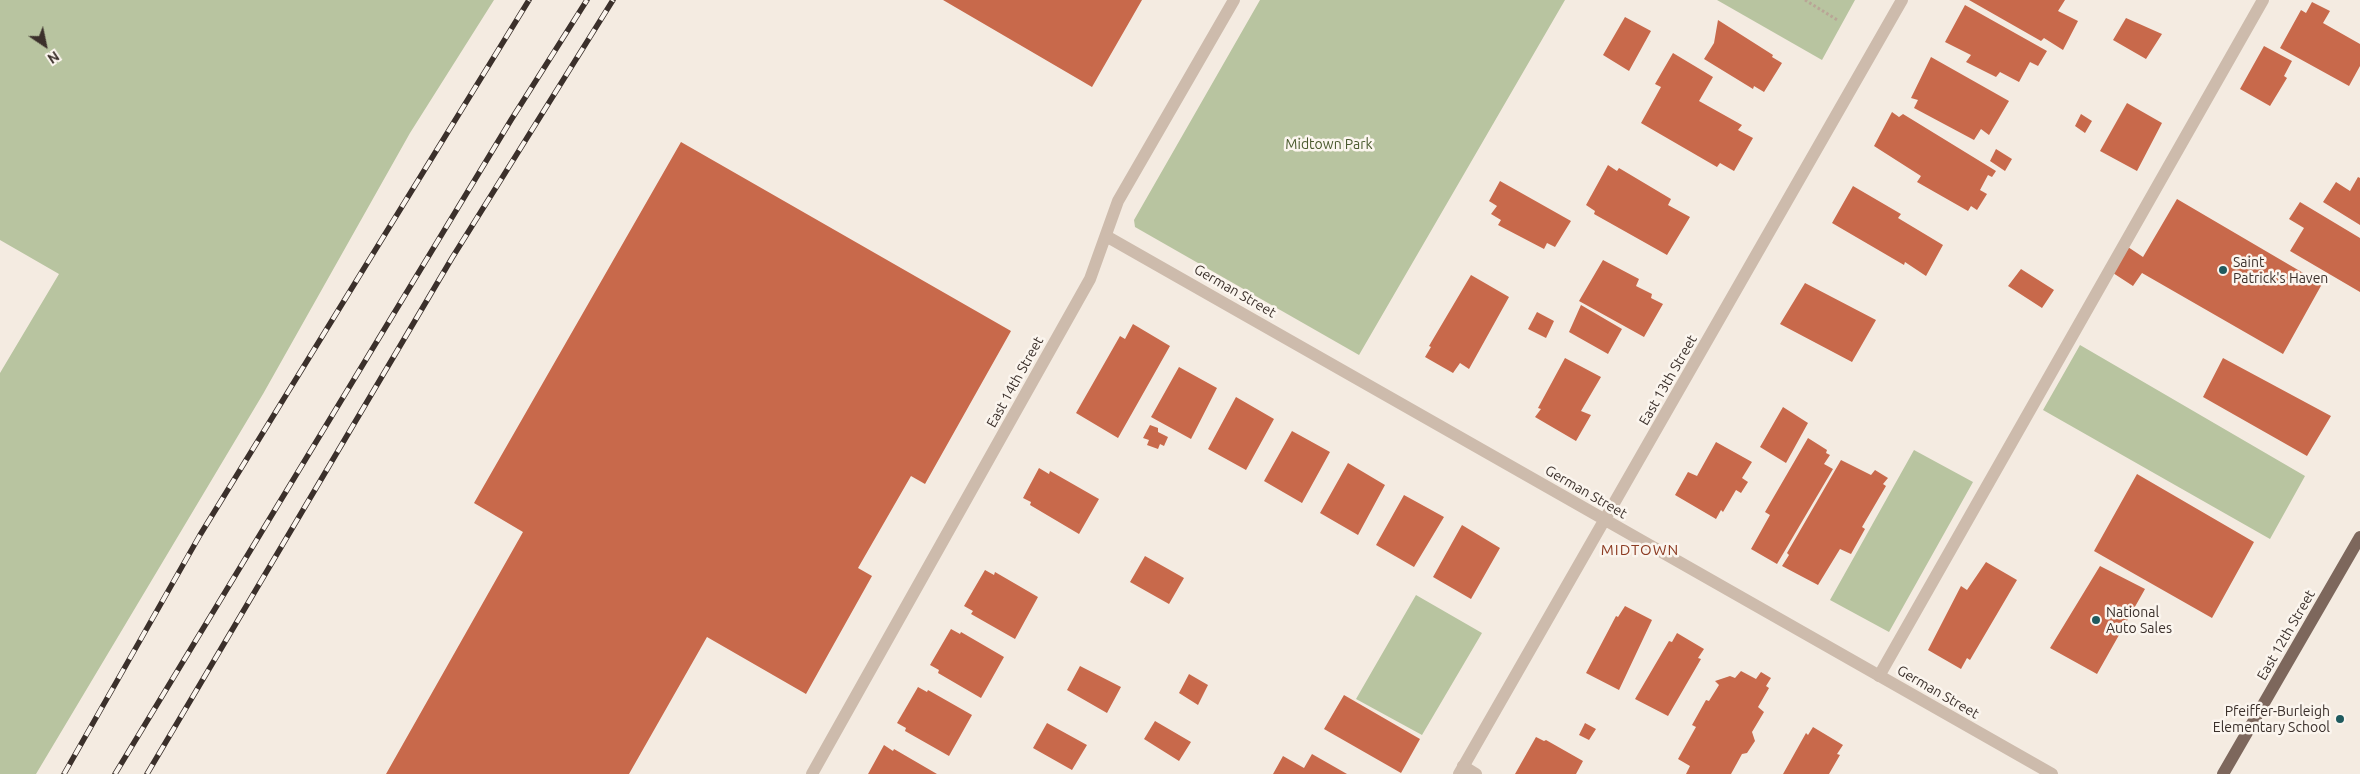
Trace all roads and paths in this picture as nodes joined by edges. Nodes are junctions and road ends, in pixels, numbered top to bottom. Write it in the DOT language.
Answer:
graph roads {
  1 [pos="1234,0"];
  2 [pos="1805,0"];
  3 [pos="1902,0"];
  4 [pos="2263,0"];
  5 [pos="1839,20"];
  6 [pos="1106,236"];
  7 [pos="1604,520"];
  8 [pos="2360,537"];
  9 [pos="1880,676"];
  10 [pos="1461,770"];
  11 [pos="812,774"];
  12 [pos="1476,774"];
  13 [pos="2052,774"];
  14 [pos="2223,774"];
  1 -- 6 [label="street, East 14th Street"];
  2 -- 5 [label="path"];
  3 -- 7 [label="street, East 13th Street"];
  4 -- 9 [label="street"];
  6 -- 7 [label="street, German Street"];
  6 -- 11 [label="street, East 14th Street"];
  7 -- 9 [label="street, German Street"];
  7 -- 10 [label="street, East 13th Street"];
  8 -- 14 [label="main road, East 12th Street"];
  9 -- 13 [label="street, German Street"];
  10 -- 12 [label="street"];
}
